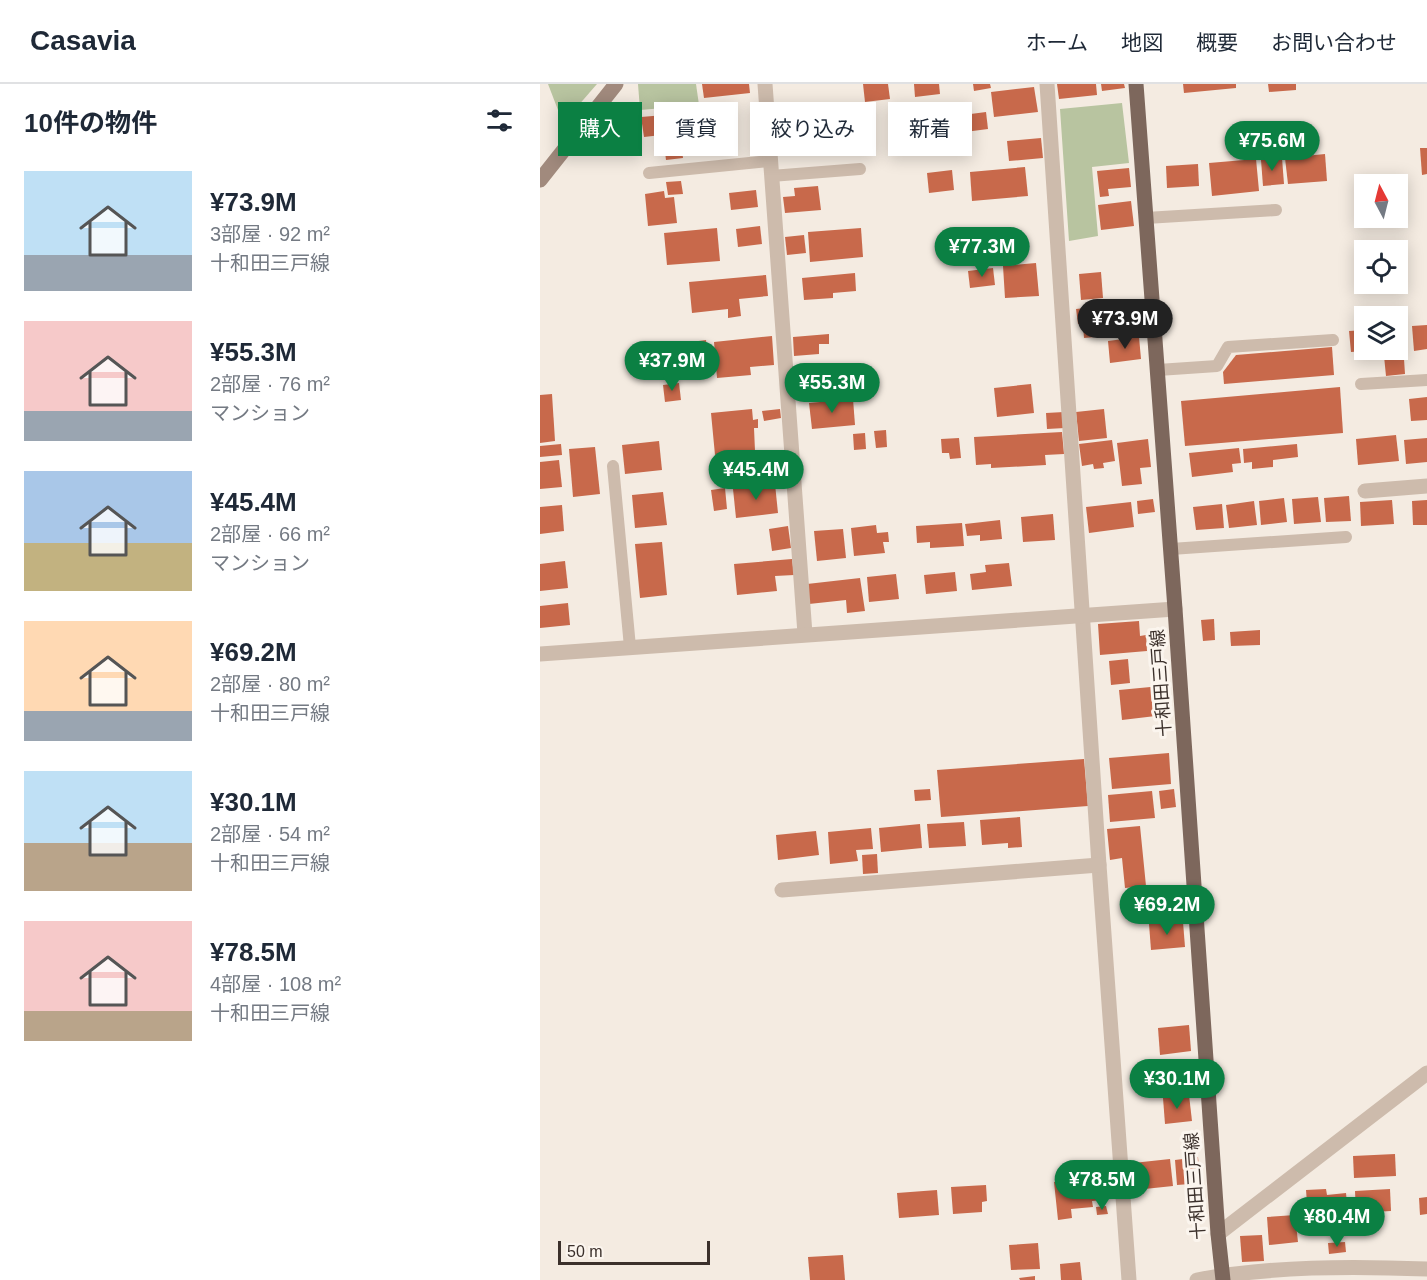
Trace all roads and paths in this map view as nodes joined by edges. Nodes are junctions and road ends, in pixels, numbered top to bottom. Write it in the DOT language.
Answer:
graph roads {
  1 [pos="616,84"];
  2 [pos="765,84"];
  3 [pos="1047,84"];
  4 [pos="1136,84"];
  5 [pos="771,168"];
  6 [pos="860,169"];
  7 [pos="649,173"];
  8 [pos="540,180"];
  9 [pos="1276,210"];
  10 [pos="1146,218"];
  11 [pos="1333,340"];
  12 [pos="1158,370"];
  13 [pos="1427,380"];
  14 [pos="1361,384"];
  15 [pos="614,466"];
  16 [pos="1427,486"];
  17 [pos="1365,491"];
  18 [pos="1346,537"];
  19 [pos="1171,549"];
  20 [pos="1175,609"];
  21 [pos="1083,615"];
  22 [pos="805,634"];
  23 [pos="630,648"];
  24 [pos="540,654"];
  25 [pos="1099,865"];
  26 [pos="782,890"];
  27 [pos="1427,1073"];
  28 [pos="1218,1233"];
  29 [pos="1427,1269"];
  30 [pos="1223,1277"];
  31 [pos="1129,1280"];
  32 [pos="1197,1280"];
  1 -- 8 [label="main road"];
  2 -- 5 [label="street"];
  3 -- 21 [label="street"];
  4 -- 10 [label="main road, 十和田三戸線"];
  5 -- 6 [label="lane"];
  5 -- 7 [label="lane"];
  5 -- 22 [label="street"];
  9 -- 10 [label="lane"];
  10 -- 12 [label="main road, 十和田三戸線"];
  11 -- 12 [label="lane"];
  12 -- 19 [label="main road, 十和田三戸線"];
  13 -- 14 [label="lane"];
  15 -- 23 [label="lane"];
  16 -- 17 [label="street"];
  18 -- 19 [label="lane"];
  19 -- 20 [label="main road, 十和田三戸線"];
  20 -- 21 [label="street"];
  20 -- 28 [label="main road, 十和田三戸線"];
  21 -- 22 [label="street"];
  21 -- 25 [label="street"];
  22 -- 23 [label="street"];
  23 -- 24 [label="street"];
  25 -- 26 [label="street"];
  25 -- 31 [label="street"];
  27 -- 28 [label="street"];
  28 -- 30 [label="main road, 十和田三戸線"];
  29 -- 30 [label="street"];
  30 -- 32 [label="street"];
}
